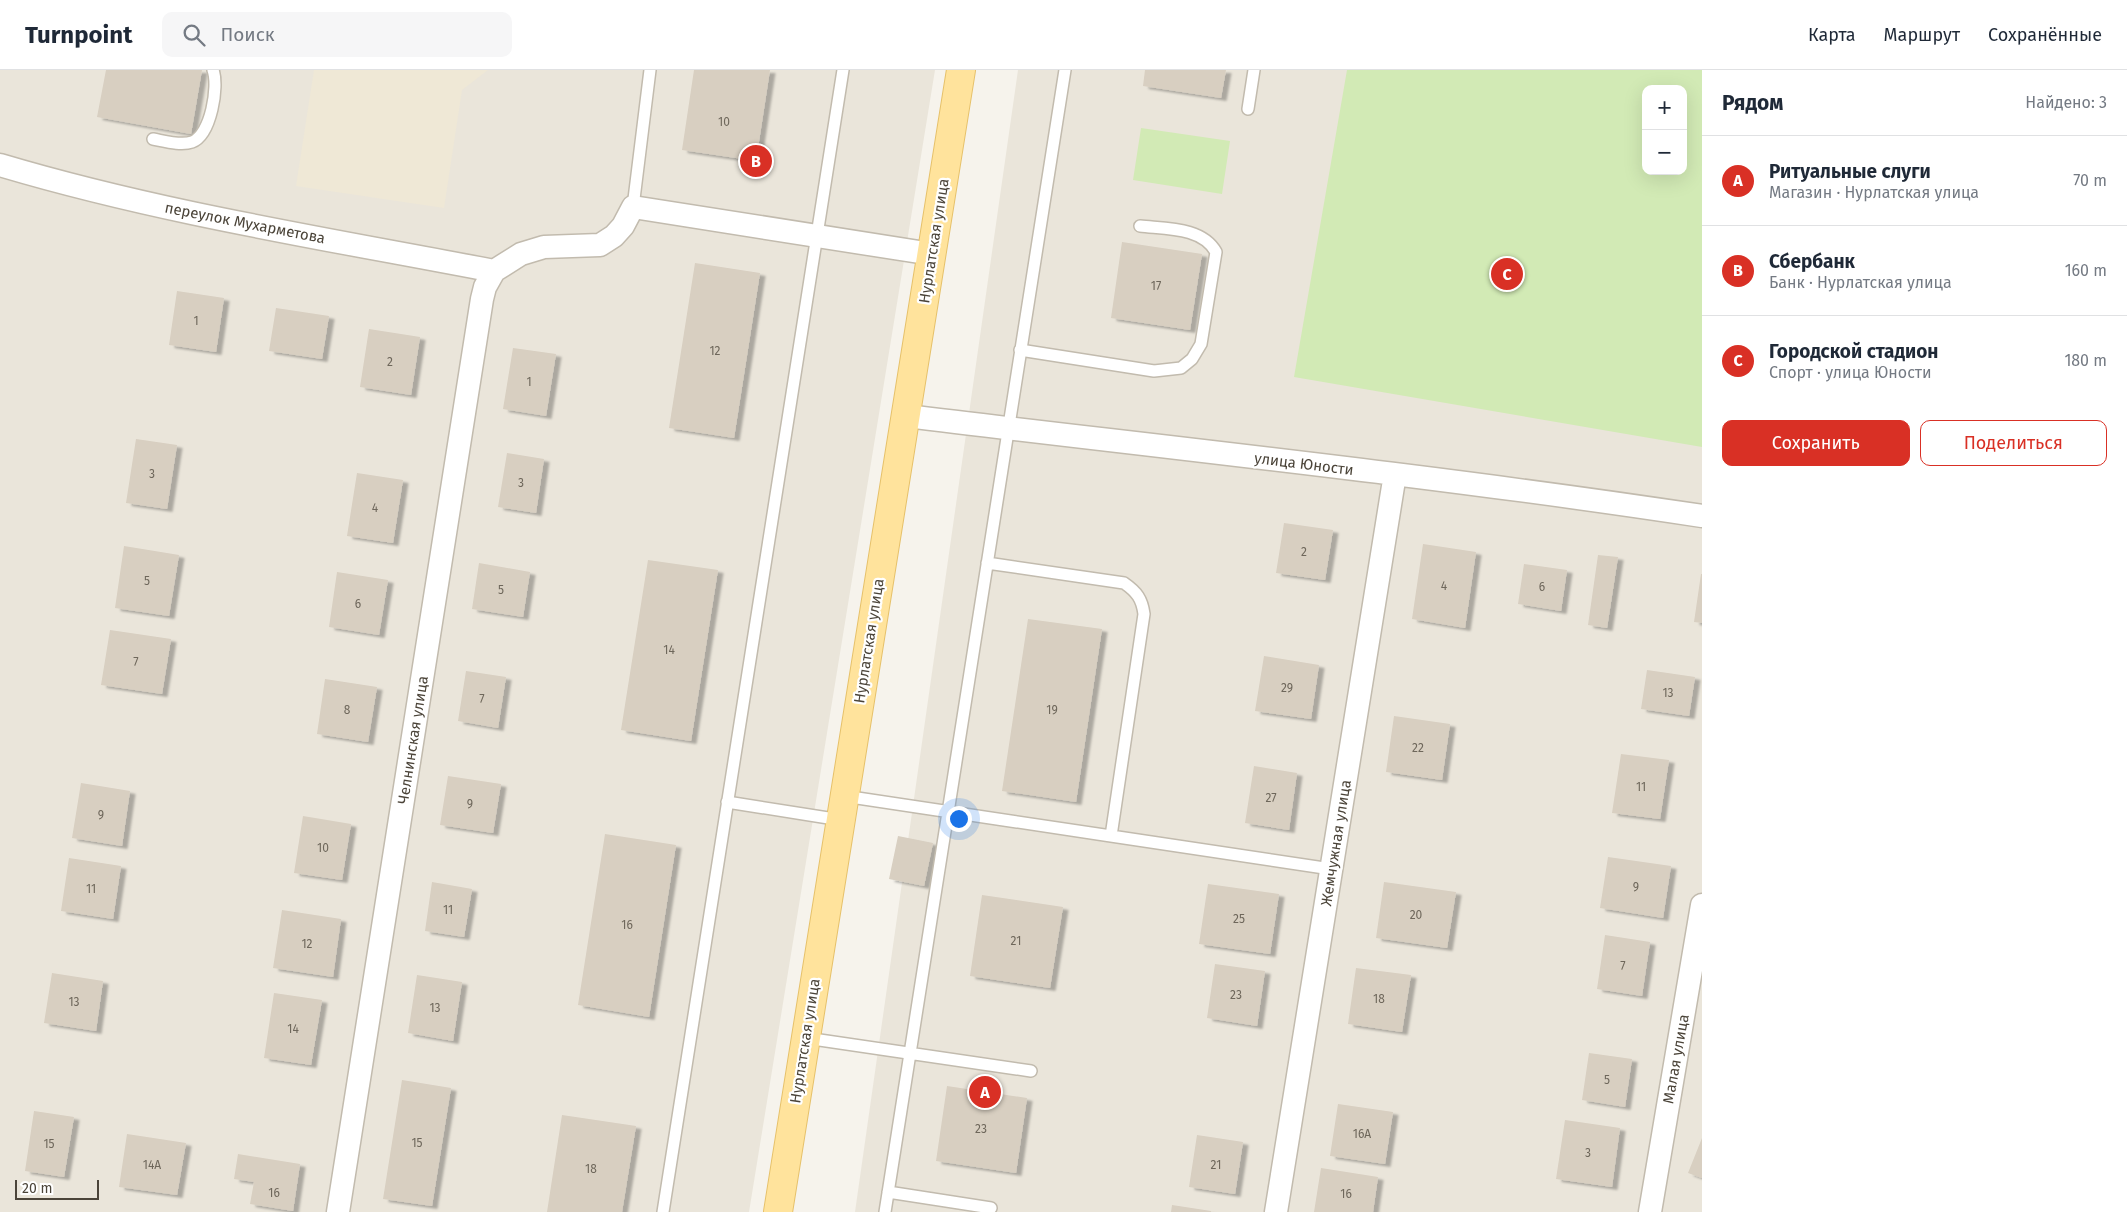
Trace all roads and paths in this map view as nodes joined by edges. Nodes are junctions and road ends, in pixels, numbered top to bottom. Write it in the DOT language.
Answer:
graph roads {
  1 [pos="213,70"];
  2 [pos="650,70"];
  3 [pos="843,70"];
  4 [pos="961,70"];
  5 [pos="1065,70"];
  6 [pos="1254,70"];
  7 [pos="1248,109"];
  8 [pos="153,139"];
  9 [pos="0,165"];
  10 [pos="633,207"];
  11 [pos="1140,226"];
  12 [pos="816,236"];
  13 [pos="932,254"];
  14 [pos="494,271"];
  15 [pos="1020,350"];
  16 [pos="906,416"];
  17 [pos="1008,429"];
  18 [pos="1395,474"];
  19 [pos="1702,516"];
  20 [pos="987,563"];
  21 [pos="727,802"];
  22 [pos="842,808"];
  23 [pos="948,812"];
  24 [pos="1110,836"];
  25 [pos="1332,869"];
  26 [pos="1702,905"];
  27 [pos="806,1038"];
  28 [pos="910,1053"];
  29 [pos="1030,1071"];
  30 [pos="888,1192"];
  31 [pos="991,1208"];
  32 [pos="338,1212"];
  33 [pos="662,1212"];
  34 [pos="778,1212"];
  35 [pos="885,1212"];
  36 [pos="1276,1212"];
  37 [pos="1650,1212"];
  1 -- 8 [label="lane"];
  2 -- 10 [label="lane"];
  3 -- 12 [label="lane"];
  4 -- 13 [label="main road, Нурлатская улица"];
  5 -- 15 [label="lane"];
  6 -- 7 [label="lane"];
  9 -- 14 [label="street, переулок Мухарметова"];
  10 -- 12 [label="street"];
  10 -- 14 [label="street"];
  11 -- 15 [label="lane"];
  12 -- 13 [label="street"];
  12 -- 21 [label="lane"];
  13 -- 16 [label="main road, Нурлатская улица"];
  14 -- 32 [label="street, Челнинская улица"];
  15 -- 17 [label="lane"];
  16 -- 17 [label="street, улица Юности"];
  16 -- 22 [label="main road, Нурлатская улица"];
  17 -- 18 [label="street, улица Юности"];
  17 -- 20 [label="lane"];
  18 -- 19 [label="street, улица Юности"];
  18 -- 25 [label="street, Жемчужная улица"];
  20 -- 23 [label="lane"];
  20 -- 24 [label="lane"];
  21 -- 22 [label="lane"];
  21 -- 33 [label="lane"];
  22 -- 23 [label="lane"];
  22 -- 27 [label="main road, Нурлатская улица"];
  23 -- 24 [label="lane"];
  23 -- 28 [label="lane"];
  24 -- 25 [label="lane"];
  25 -- 36 [label="street, Жемчужная улица"];
  26 -- 37 [label="street, Малая улица"];
  27 -- 28 [label="lane"];
  27 -- 34 [label="main road, Нурлатская улица"];
  28 -- 29 [label="lane"];
  28 -- 30 [label="lane"];
  30 -- 31 [label="lane"];
  30 -- 35 [label="lane"];
}
